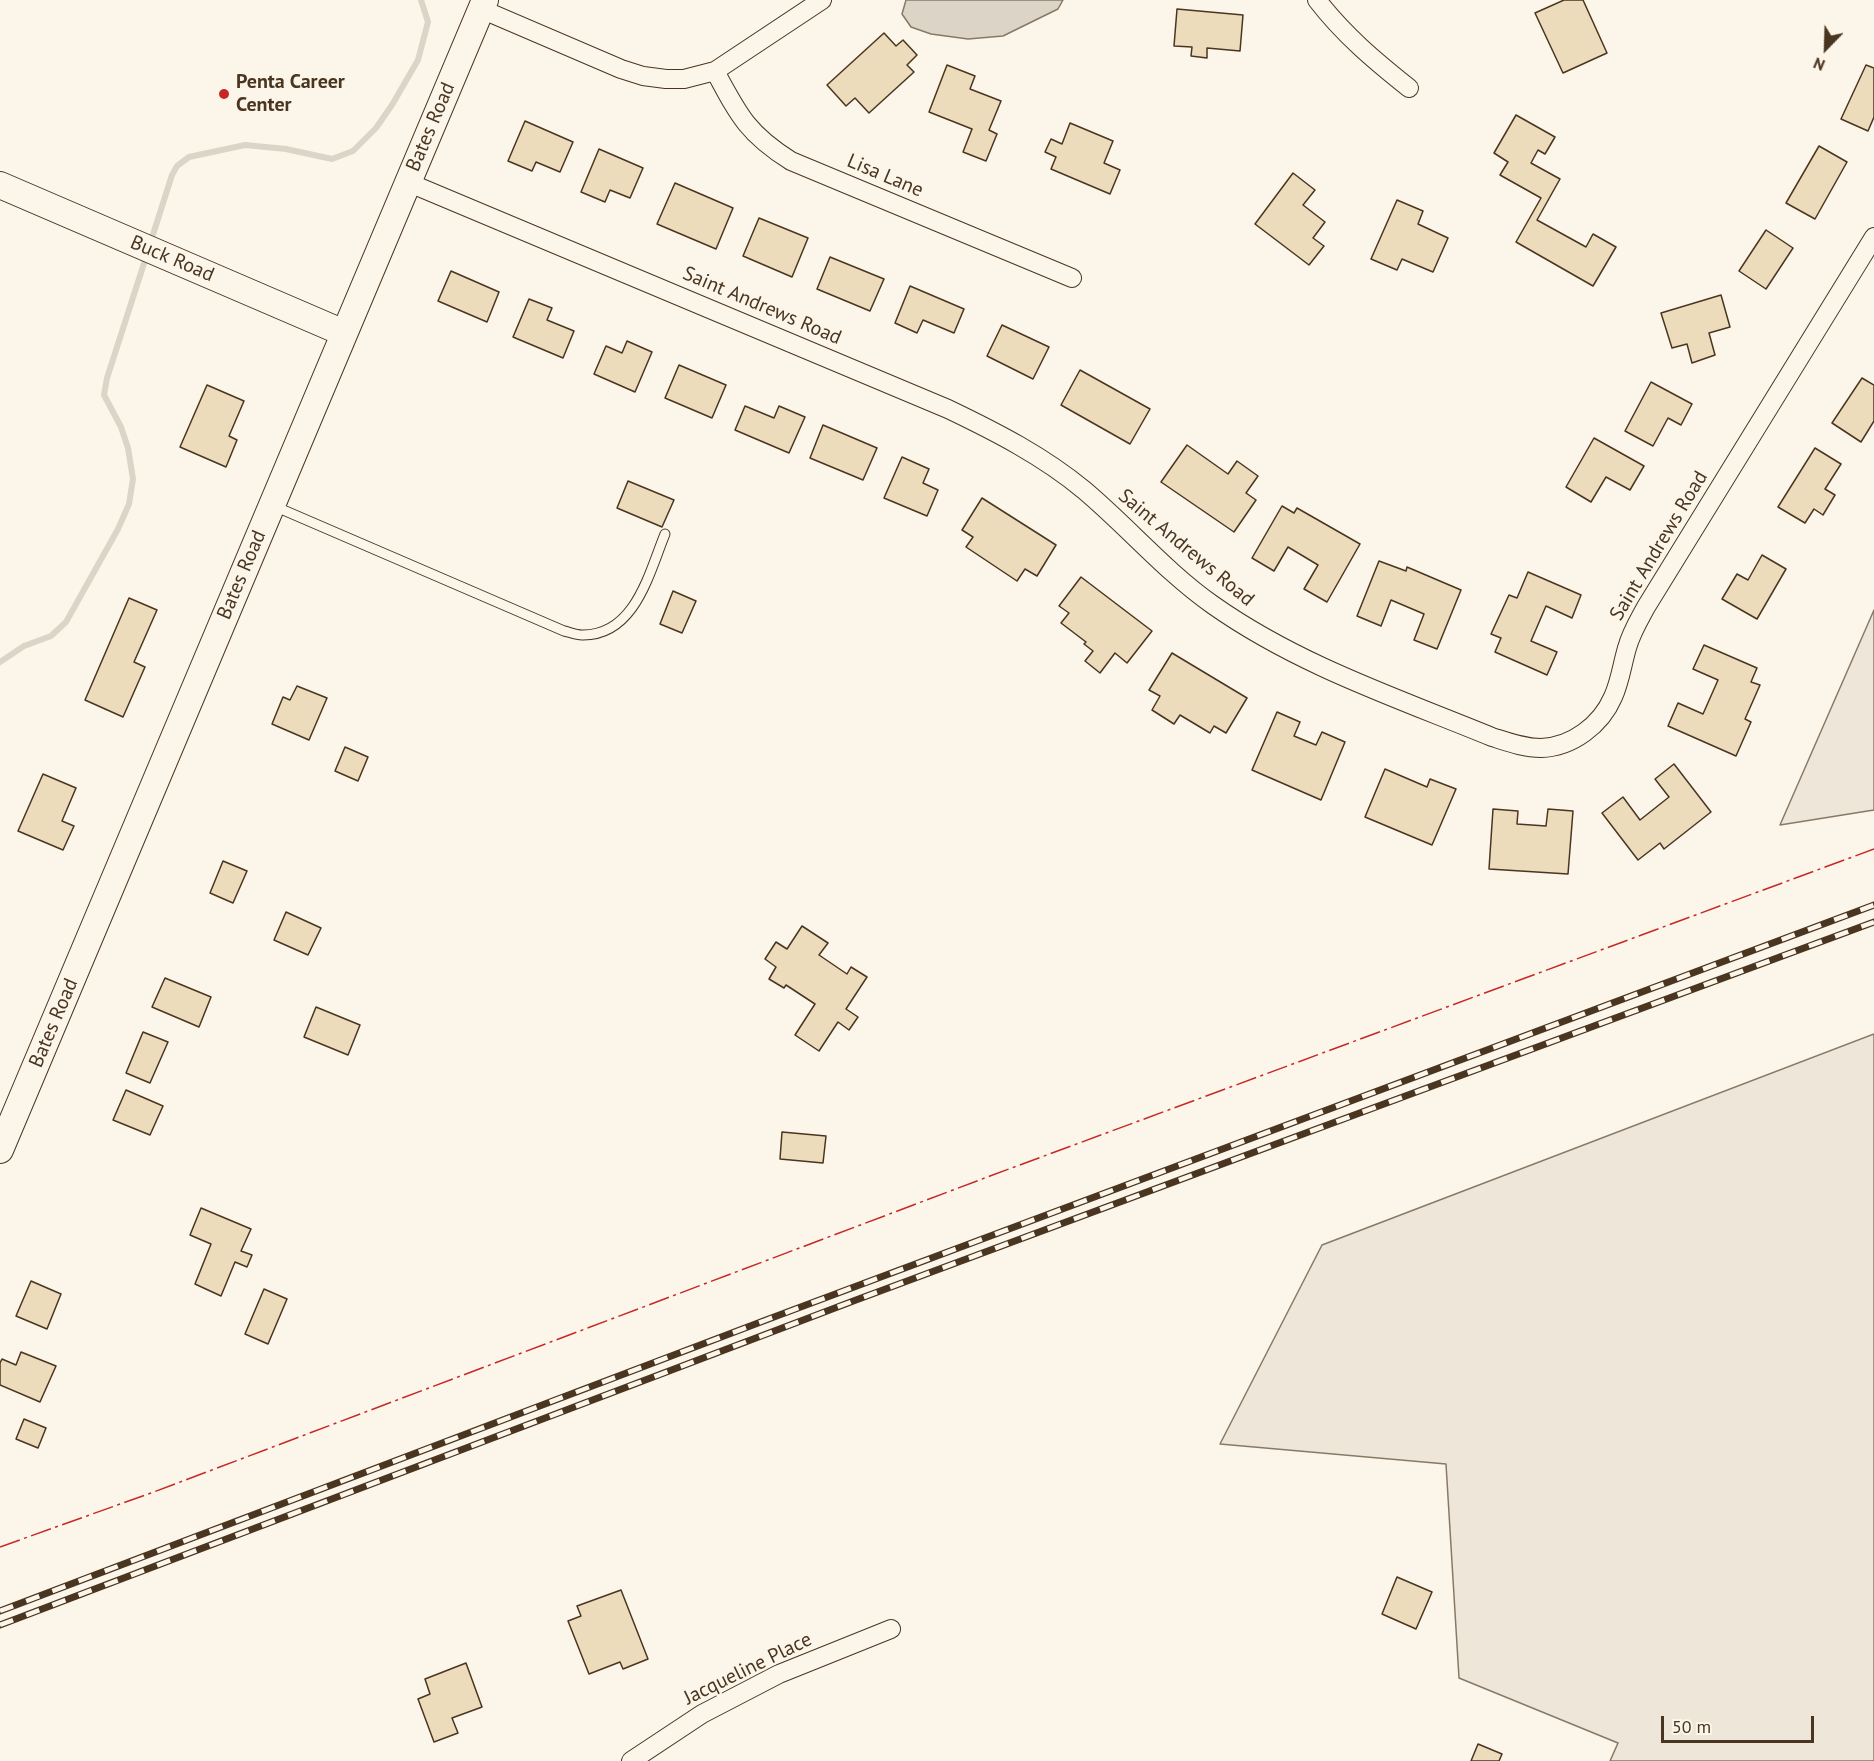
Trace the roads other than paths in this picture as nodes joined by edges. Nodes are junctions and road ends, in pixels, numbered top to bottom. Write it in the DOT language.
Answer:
graph roads {
  1 [pos="822,0"];
  2 [pos="1317,0"];
  3 [pos="483,4"];
  4 [pos="715,71"];
  5 [pos="1409,88"];
  6 [pos="407,182"];
  7 [pos="0,185"];
  8 [pos="1874,237"];
  9 [pos="1072,278"];
  10 [pos="344,333"];
  11 [pos="272,506"];
  12 [pos="665,534"];
  13 [pos="0,1150"];
  14 [pos="891,1629"];
  15 [pos="631,1761"];
  1 -- 4 [label="street"];
  2 -- 5 [label="street"];
  3 -- 4 [label="street"];
  3 -- 6 [label="street, Bates Road"];
  4 -- 9 [label="street, Lisa Lane"];
  6 -- 8 [label="street, Saint Andrews Road"];
  6 -- 10 [label="street, Bates Road"];
  7 -- 10 [label="street, Buck Road"];
  10 -- 11 [label="street, Bates Road"];
  11 -- 12 [label="lane"];
  11 -- 13 [label="street, Bates Road"];
  14 -- 15 [label="street, Jacqueline Place"];
}
